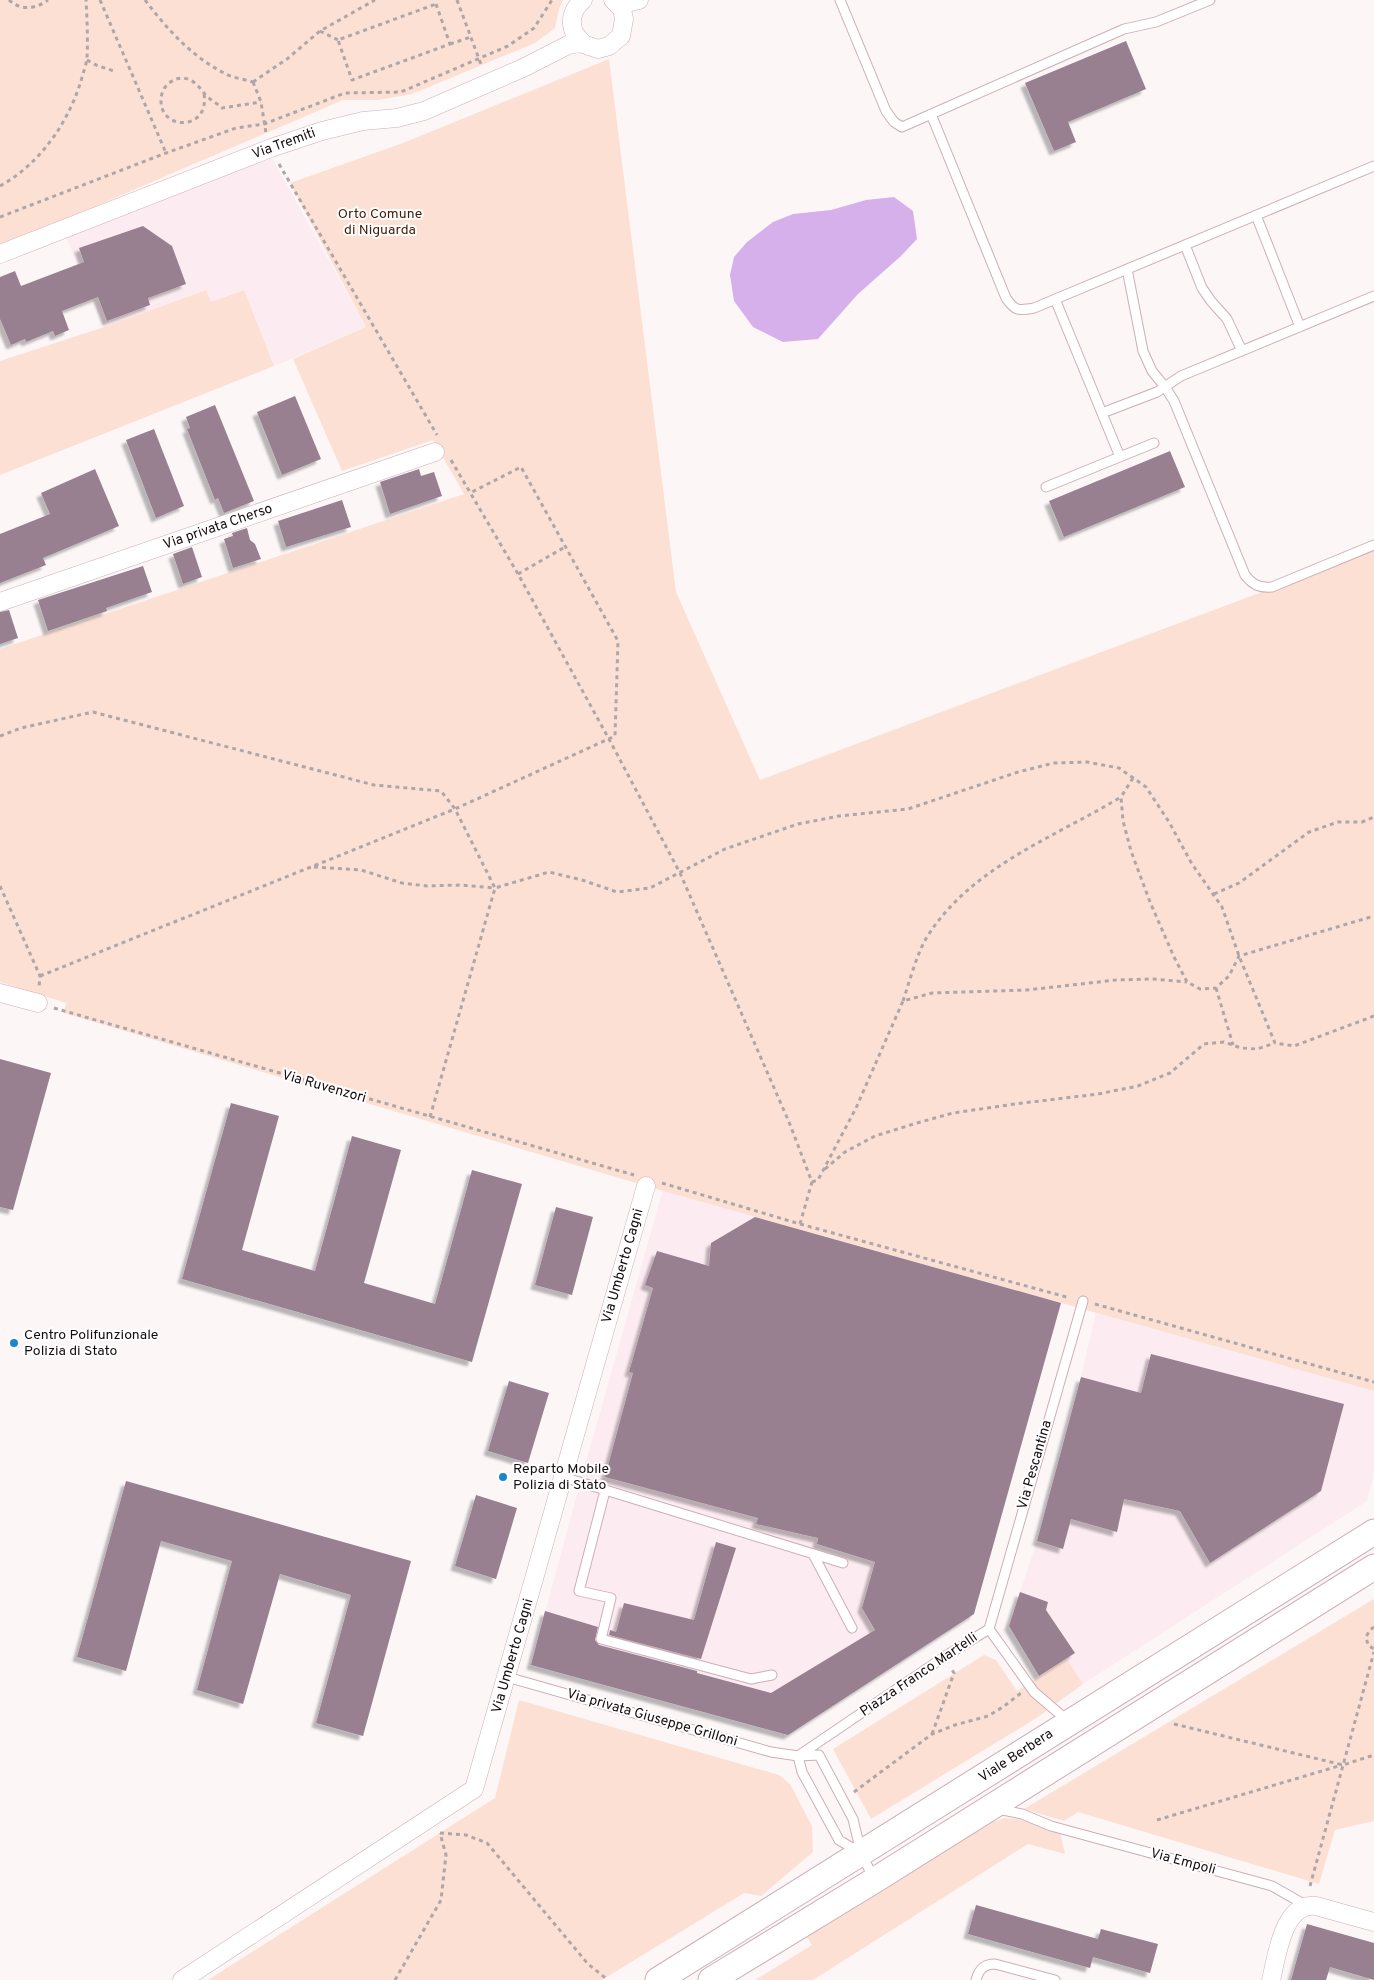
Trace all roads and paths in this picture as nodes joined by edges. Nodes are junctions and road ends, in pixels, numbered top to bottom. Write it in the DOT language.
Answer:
graph roads {
  1 [pos="9,0"];
  2 [pos="48,0"];
  3 [pos="86,0"];
  4 [pos="100,0"];
  5 [pos="145,0"];
  6 [pos="375,0"];
  7 [pos="457,0"];
  8 [pos="552,0"];
  9 [pos="583,0"];
  10 [pos="638,0"];
  11 [pos="840,0"];
  12 [pos="1210,0"];
  13 [pos="618,7"];
  14 [pos="320,31"];
  15 [pos="471,36"];
  16 [pos="338,40"];
  17 [pos="575,40"];
  18 [pos="450,44"];
  19 [pos="479,59"];
  20 [pos="87,60"];
  21 [pos="114,71"];
  22 [pos="253,82"];
  23 [pos="204,94"];
  24 [pos="260,102"];
  25 [pos="931,114"];
  26 [pos="264,124"];
  27 [pos="266,136"];
  28 [pos="166,153"];
  29 [pos="277,161"];
  30 [pos="1374,166"];
  31 [pos="0,186"];
  32 [pos="1256,216"];
  33 [pos="0,217"];
  34 [pos="1185,245"];
  35 [pos="0,254"];
  36 [pos="1127,269"];
  37 [pos="1374,296"];
  38 [pos="1055,299"];
  39 [pos="1300,327"];
  40 [pos="1242,351"];
  41 [pos="1165,386"];
  42 [pos="1102,413"];
  43 [pos="1154,443"];
  44 [pos="441,448"];
  45 [pos="1120,457"];
  46 [pos="1046,486"];
  47 [pos="470,493"];
  48 [pos="1374,545"];
  49 [pos="565,546"];
  50 [pos="518,574"];
  51 [pos="0,602"];
  52 [pos="0,736"];
  53 [pos="609,739"];
  54 [pos="1133,778"];
  55 [pos="1121,797"];
  56 [pos="455,808"];
  57 [pos="1374,817"];
  58 [pos="312,867"];
  59 [pos="680,873"];
  60 [pos="0,886"];
  61 [pos="496,888"];
  62 [pos="1214,894"];
  63 [pos="1374,916"];
  64 [pos="1239,956"];
  65 [pos="40,976"];
  66 [pos="1187,982"];
  67 [pos="1216,988"];
  68 [pos="0,993"];
  69 [pos="903,1001"];
  70 [pos="38,1004"];
  71 [pos="1374,1016"];
  72 [pos="1274,1043"];
  73 [pos="1233,1045"];
  74 [pos="430,1117"];
  75 [pos="823,1170"];
  76 [pos="647,1181"];
  77 [pos="812,1182"];
  78 [pos="800,1224"];
  79 [pos="1082,1301"];
  80 [pos="1374,1382"];
  81 [pos="563,1477"];
  82 [pos="604,1491"];
  83 [pos="1374,1532"];
  84 [pos="813,1554"];
  85 [pos="843,1564"];
  86 [pos="1374,1567"];
  87 [pos="1374,1627"];
  88 [pos="852,1628"];
  89 [pos="989,1629"];
  90 [pos="1374,1650"];
  91 [pos="944,1657"];
  92 [pos="772,1675"];
  93 [pos="506,1676"];
  94 [pos="1030,1686"];
  95 [pos="1069,1722"];
  96 [pos="1174,1724"];
  97 [pos="932,1734"];
  98 [pos="798,1756"];
  99 [pos="1374,1756"];
  100 [pos="1342,1765"];
  101 [pos="843,1800"];
  102 [pos="990,1808"];
  103 [pos="1156,1820"];
  104 [pos="437,1828"];
  105 [pos="440,1833"];
  106 [pos="861,1853"];
  107 [pos="875,1880"];
  108 [pos="1310,1886"];
  109 [pos="812,1901"];
  110 [pos="1306,1906"];
  111 [pos="1374,1922"];
  112 [pos="182,1980"];
  113 [pos="395,1980"];
  114 [pos="608,1980"];
  115 [pos="658,1980"];
  116 [pos="711,1980"];
  117 [pos="976,1980"];
  118 [pos="1055,1980"];
  119 [pos="1271,1980"];
  1 -- 2 [label="path"];
  3 -- 20 [label="path"];
  4 -- 28 [label="path"];
  5 -- 22 [label="path"];
  6 -- 14 [label="path"];
  7 -- 15 [label="path"];
  8 -- 19 [label="path"];
  9 -- 17 [label="street"];
  10 -- 13 [label="street"];
  11 -- 25 [label="lane"];
  12 -- 25 [label="lane"];
  13 -- 17 [label="street"];
  14 -- 16 [label="path"];
  14 -- 22 [label="path"];
  15 -- 18 [label="path"];
  15 -- 19 [label="path"];
  16 -- 18 [label="path"];
  16 -- 18 [label="path"];
  17 -- 35 [label="street, Via Tremiti"];
  19 -- 26 [label="path"];
  20 -- 21 [label="path"];
  20 -- 31 [label="path"];
  22 -- 24 [label="path"];
  23 -- 23 [label="path"];
  23 -- 24 [label="path"];
  24 -- 26 [label="path"];
  25 -- 38 [label="lane"];
  26 -- 27 [label="path"];
  26 -- 28 [label="path"];
  28 -- 33 [label="path"];
  29 -- 44 [label="path"];
  30 -- 32 [label="lane"];
  32 -- 34 [label="lane"];
  32 -- 39 [label="lane"];
  34 -- 36 [label="lane"];
  34 -- 40 [label="lane"];
  36 -- 38 [label="lane"];
  36 -- 41 [label="lane"];
  37 -- 39 [label="lane"];
  38 -- 42 [label="lane"];
  39 -- 40 [label="lane"];
  40 -- 41 [label="lane"];
  41 -- 42 [label="lane"];
  41 -- 48 [label="lane"];
  42 -- 45 [label="lane"];
  43 -- 45 [label="lane"];
  44 -- 47 [label="path"];
  44 -- 51 [label="street, Via privata Cherso"];
  45 -- 46 [label="lane"];
  47 -- 49 [label="path"];
  47 -- 50 [label="path"];
  49 -- 50 [label="path"];
  49 -- 53 [label="path"];
  50 -- 53 [label="path"];
  52 -- 56 [label="path"];
  53 -- 56 [label="path"];
  53 -- 59 [label="path"];
  54 -- 55 [label="path"];
  54 -- 59 [label="path"];
  54 -- 62 [label="path"];
  55 -- 66 [label="path"];
  55 -- 69 [label="path"];
  56 -- 58 [label="path"];
  56 -- 61 [label="path"];
  57 -- 62 [label="path"];
  58 -- 61 [label="path"];
  58 -- 65 [label="path"];
  59 -- 61 [label="path"];
  59 -- 77 [label="path"];
  60 -- 65 [label="path"];
  61 -- 74 [label="path"];
  62 -- 64 [label="path"];
  63 -- 64 [label="path"];
  64 -- 67 [label="path"];
  64 -- 72 [label="path"];
  65 -- 70 [label="path"];
  66 -- 67 [label="path"];
  66 -- 69 [label="path"];
  67 -- 73 [label="path"];
  68 -- 70 [label="street"];
  69 -- 75 [label="path"];
  70 -- 74 [label="path, Via Ruvenzori"];
  71 -- 72 [label="path"];
  72 -- 73 [label="path"];
  73 -- 75 [label="path"];
  74 -- 76 [label="path, Via Ruvenzori"];
  75 -- 77 [label="path"];
  76 -- 78 [label="path, Via Ruvenzori"];
  76 -- 81 [label="street, Via Umberto Cagni"];
  77 -- 78 [label="path"];
  78 -- 79 [label="path, Via Ruvenzori"];
  79 -- 80 [label="path, Via Ruvenzori"];
  79 -- 89 [label="lane, Via Pescantina"];
  81 -- 82 [label="lane"];
  81 -- 93 [label="street, Via Umberto Cagni"];
  82 -- 84 [label="lane"];
  82 -- 92 [label="lane"];
  83 -- 95 [label="street, Viale Berbera"];
  84 -- 85 [label="lane"];
  84 -- 88 [label="lane"];
  86 -- 102 [label="street, Viale Berbera"];
  87 -- 90 [label="path"];
  89 -- 91 [label="lane, Piazza Franco Martelli"];
  89 -- 94 [label="lane, Piazza Franco Martelli"];
  90 -- 100 [label="path"];
  91 -- 97 [label="path"];
  91 -- 98 [label="lane, Piazza Franco Martelli"];
  93 -- 98 [label="lane, Via privata Giuseppe Grilloni"];
  93 -- 112 [label="street, Via Umberto Cagni"];
  94 -- 95 [label="lane, Piazza Franco Martelli"];
  94 -- 97 [label="path"];
  95 -- 106 [label="street, Viale Berbera"];
  96 -- 100 [label="path"];
  97 -- 101 [label="path"];
  98 -- 101 [label="lane"];
  98 -- 106 [label="lane"];
  99 -- 100 [label="path"];
  100 -- 103 [label="path"];
  100 -- 108 [label="path"];
  101 -- 106 [label="lane"];
  102 -- 107 [label="street, Viale Berbera"];
  102 -- 110 [label="lane, Via Empoli"];
  104 -- 105 [label="path"];
  105 -- 113 [label="path"];
  105 -- 114 [label="path"];
  106 -- 107 [label="lane"];
  106 -- 109 [label="street, Viale Berbera"];
  107 -- 109 [label="street, Viale Berbera"];
  109 -- 115 [label="street, Viale Berbera"];
  109 -- 116 [label="street, Viale Berbera"];
  110 -- 111 [label="street, Via Empoli"];
  110 -- 119 [label="street"];
  117 -- 118 [label="lane"];
}
